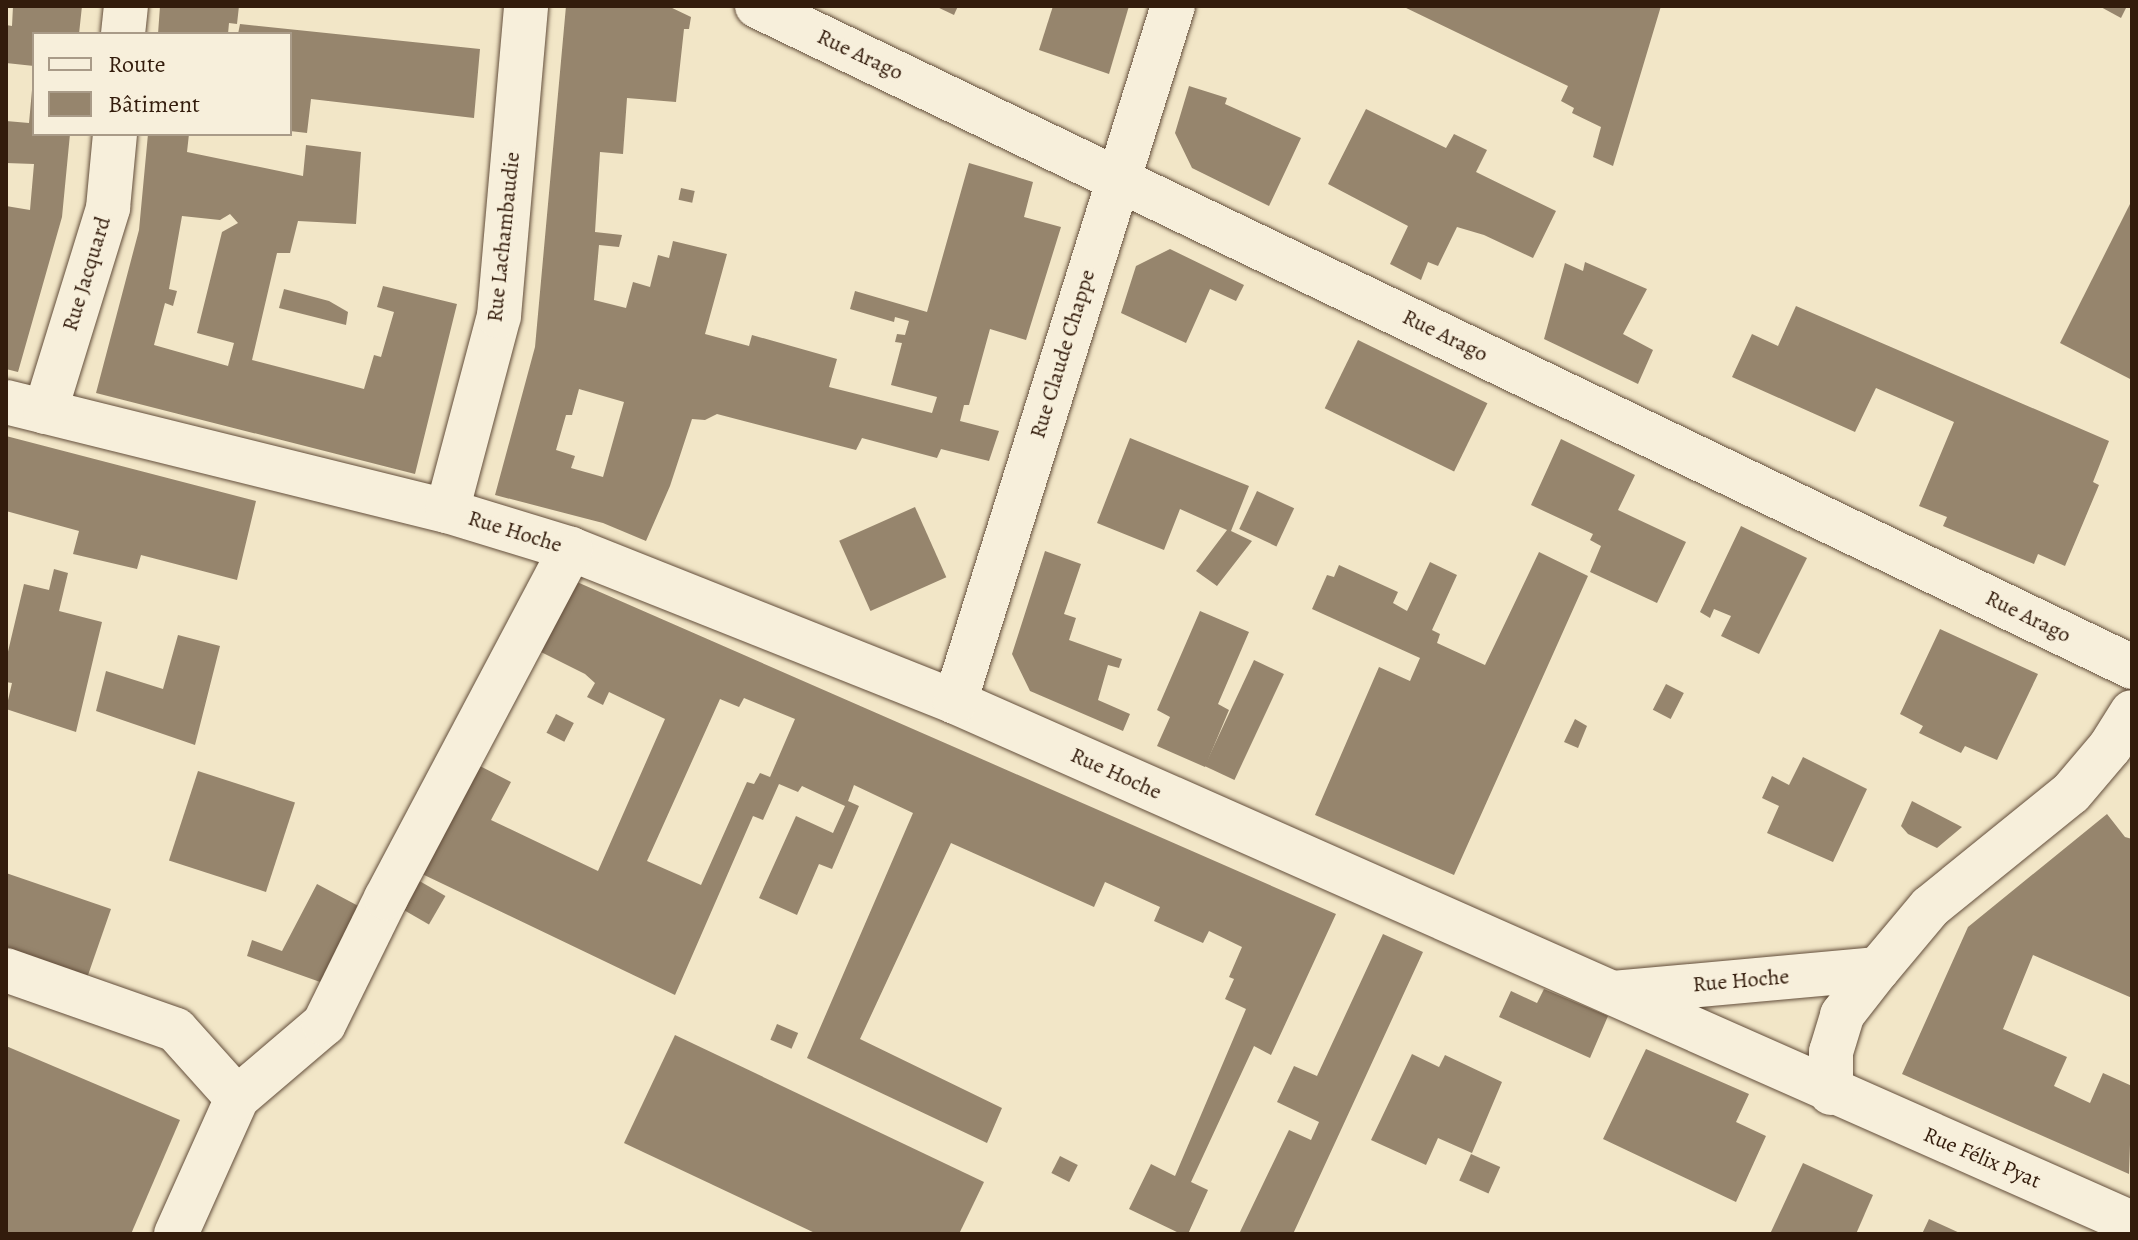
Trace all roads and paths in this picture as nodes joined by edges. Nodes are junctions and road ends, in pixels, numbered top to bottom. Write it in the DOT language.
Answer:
graph roads {
  1 [pos="126,6"];
  2 [pos="526,6"];
  3 [pos="757,6"];
  4 [pos="1173,6"];
  5 [pos="123,32"];
  6 [pos="115,136"];
  7 [pos="1118,178"];
  8 [pos="25,407"];
  9 [pos="447,511"];
  10 [pos="571,549"];
  11 [pos="2132,667"];
  12 [pos="955,702"];
  13 [pos="2132,712"];
  14 [pos="1878,969"];
  15 [pos="6,970"];
  16 [pos="1610,993"];
  17 [pos="1831,1093"];
  18 [pos="237,1098"];
  19 [pos="2132,1223"];
  20 [pos="176,1234"];
  1 -- 5 [label="street"];
  2 -- 9 [label="street, Rue Lachambaudie"];
  3 -- 7 [label="street, Rue Arago"];
  4 -- 7 [label="street, Rue Claude Chappe"];
  6 -- 8 [label="street, Rue Jacquard"];
  7 -- 11 [label="street, Rue Arago"];
  7 -- 12 [label="street, Rue Claude Chappe"];
  8 -- 9 [label="street, Rue Hoche"];
  9 -- 10 [label="street, Rue Hoche"];
  10 -- 12 [label="street, Rue Hoche"];
  10 -- 18 [label="street"];
  12 -- 16 [label="street, Rue Hoche"];
  13 -- 14 [label="street"];
  14 -- 16 [label="street, Rue Hoche"];
  14 -- 17 [label="street"];
  15 -- 18 [label="street"];
  16 -- 17 [label="street, Rue Félix Pyat"];
  17 -- 19 [label="street, Rue Félix Pyat"];
  18 -- 20 [label="street"];
}
